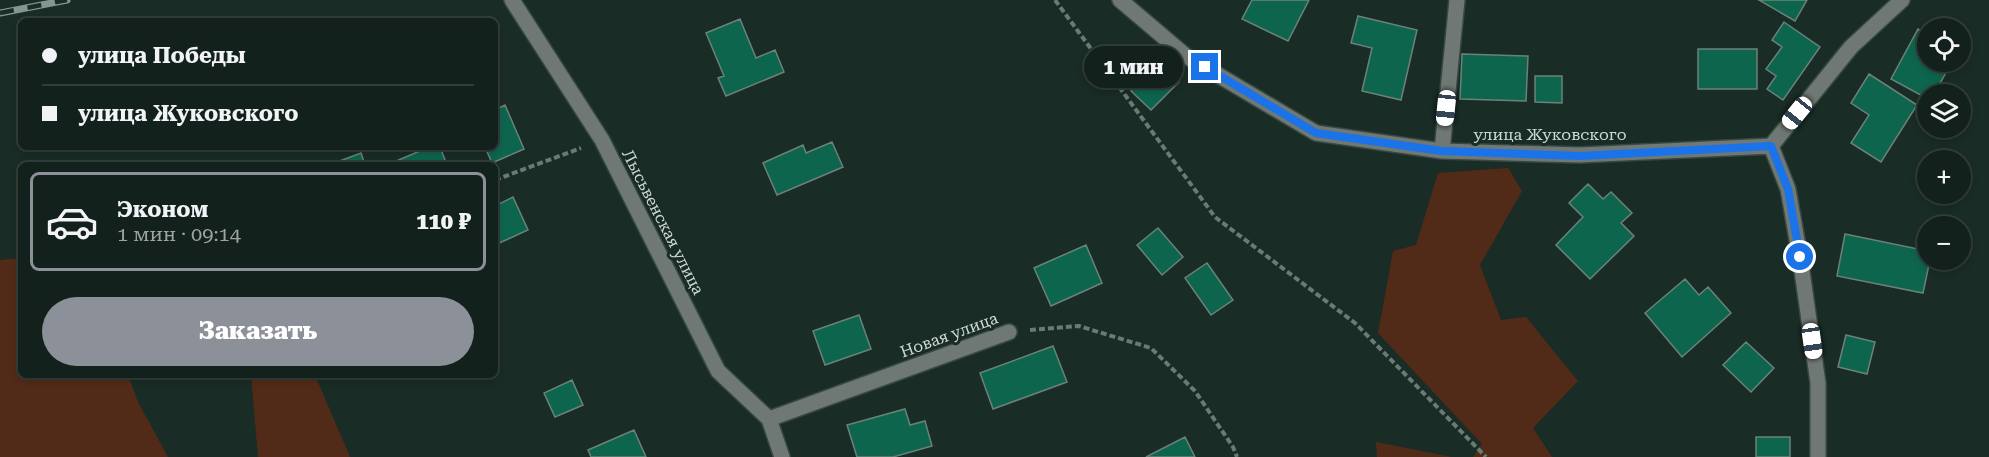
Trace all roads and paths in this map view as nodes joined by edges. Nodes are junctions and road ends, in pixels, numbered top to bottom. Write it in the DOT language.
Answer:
graph roads {
  1 [pos="512,0"];
  2 [pos="1055,0"];
  3 [pos="1120,0"];
  4 [pos="1457,0"];
  5 [pos="1902,0"];
  6 [pos="602,141"];
  7 [pos="1771,146"];
  8 [pos="1442,151"];
  9 [pos="498,179"];
  10 [pos="1009,332"];
  11 [pos="769,419"];
  12 [pos="782,457"];
  13 [pos="1237,457"];
  14 [pos="1486,457"];
  15 [pos="1818,457"];
  1 -- 6 [label="street, Лысьвенская улица"];
  2 -- 14 [label="path"];
  3 -- 8 [label="street, улица Жуковского"];
  4 -- 8 [label="street"];
  5 -- 7 [label="street"];
  6 -- 9 [label="path"];
  6 -- 11 [label="street, Лысьвенская улица"];
  7 -- 8 [label="street, улица Жуковского"];
  7 -- 15 [label="street"];
  10 -- 11 [label="street, Новая улица"];
  10 -- 13 [label="path, Новая улица"];
  11 -- 12 [label="street, Лысьвенская улица"];
}
